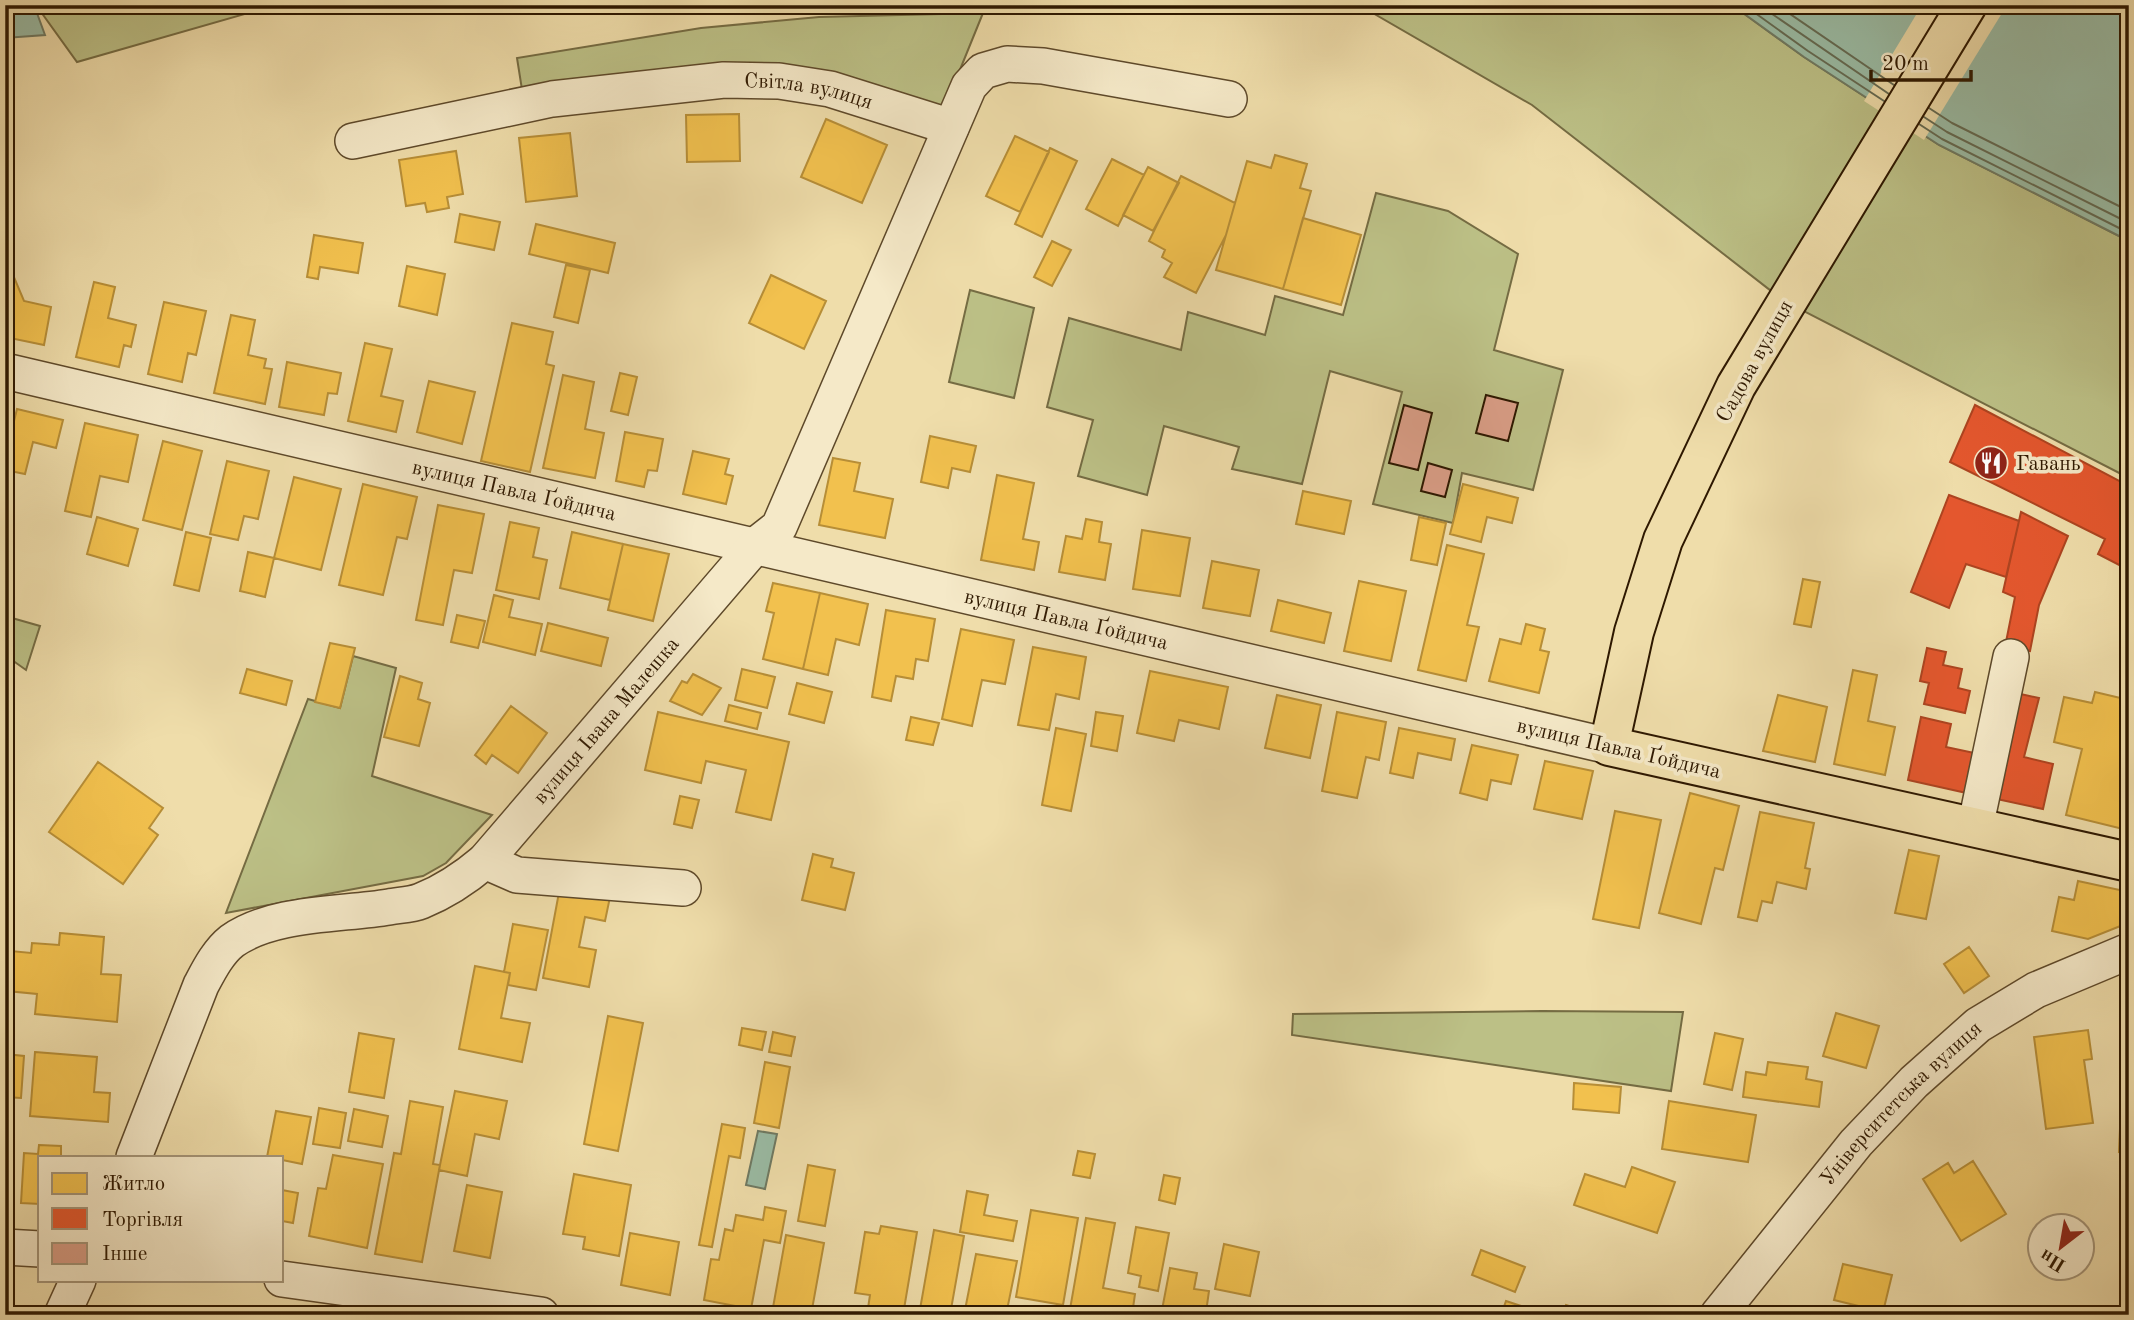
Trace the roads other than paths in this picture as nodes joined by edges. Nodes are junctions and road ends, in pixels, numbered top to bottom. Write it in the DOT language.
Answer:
graph roads {
  1 [pos="1967,5"];
  2 [pos="1228,99"];
  3 [pos="951,127"];
  4 [pos="354,141"];
  5 [pos="5,371"];
  6 [pos="756,545"];
  7 [pos="2011,657"];
  8 [pos="1609,746"];
  9 [pos="1975,828"];
  10 [pos="485,861"];
  11 [pos="2129,862"];
  12 [pos="683,888"];
  13 [pos="2129,951"];
  14 [pos="134,1156"];
  15 [pos="5,1247"];
  16 [pos="38,1249"];
  17 [pos="284,1279"];
  18 [pos="77,1282"];
  19 [pos="62,1315"];
  20 [pos="541,1315"];
  21 [pos="1718,1315"];
  1 -- 8 [label="main road, Садова вулиця"];
  2 -- 3 [label="street"];
  3 -- 4 [label="street, Світла вулиця"];
  3 -- 6 [label="street, вулиця Івана Малешка"];
  5 -- 6 [label="street, вулиця Павла Ґойдича"];
  6 -- 8 [label="street, вулиця Павла Ґойдича"];
  6 -- 10 [label="street, вулиця Івана Малешка"];
  7 -- 9 [label="street"];
  8 -- 9 [label="main road, вулиця Павла Ґойдича"];
  9 -- 11 [label="main road, вулиця Павла Ґойдича"];
  10 -- 12 [label="street"];
  10 -- 14 [label="street, вулиця Івана Малешка"];
  13 -- 21 [label="street, Університетська вулиця"];
  15 -- 16 [label="street"];
  17 -- 20 [label="street"];
  18 -- 19 [label="street"];
}
